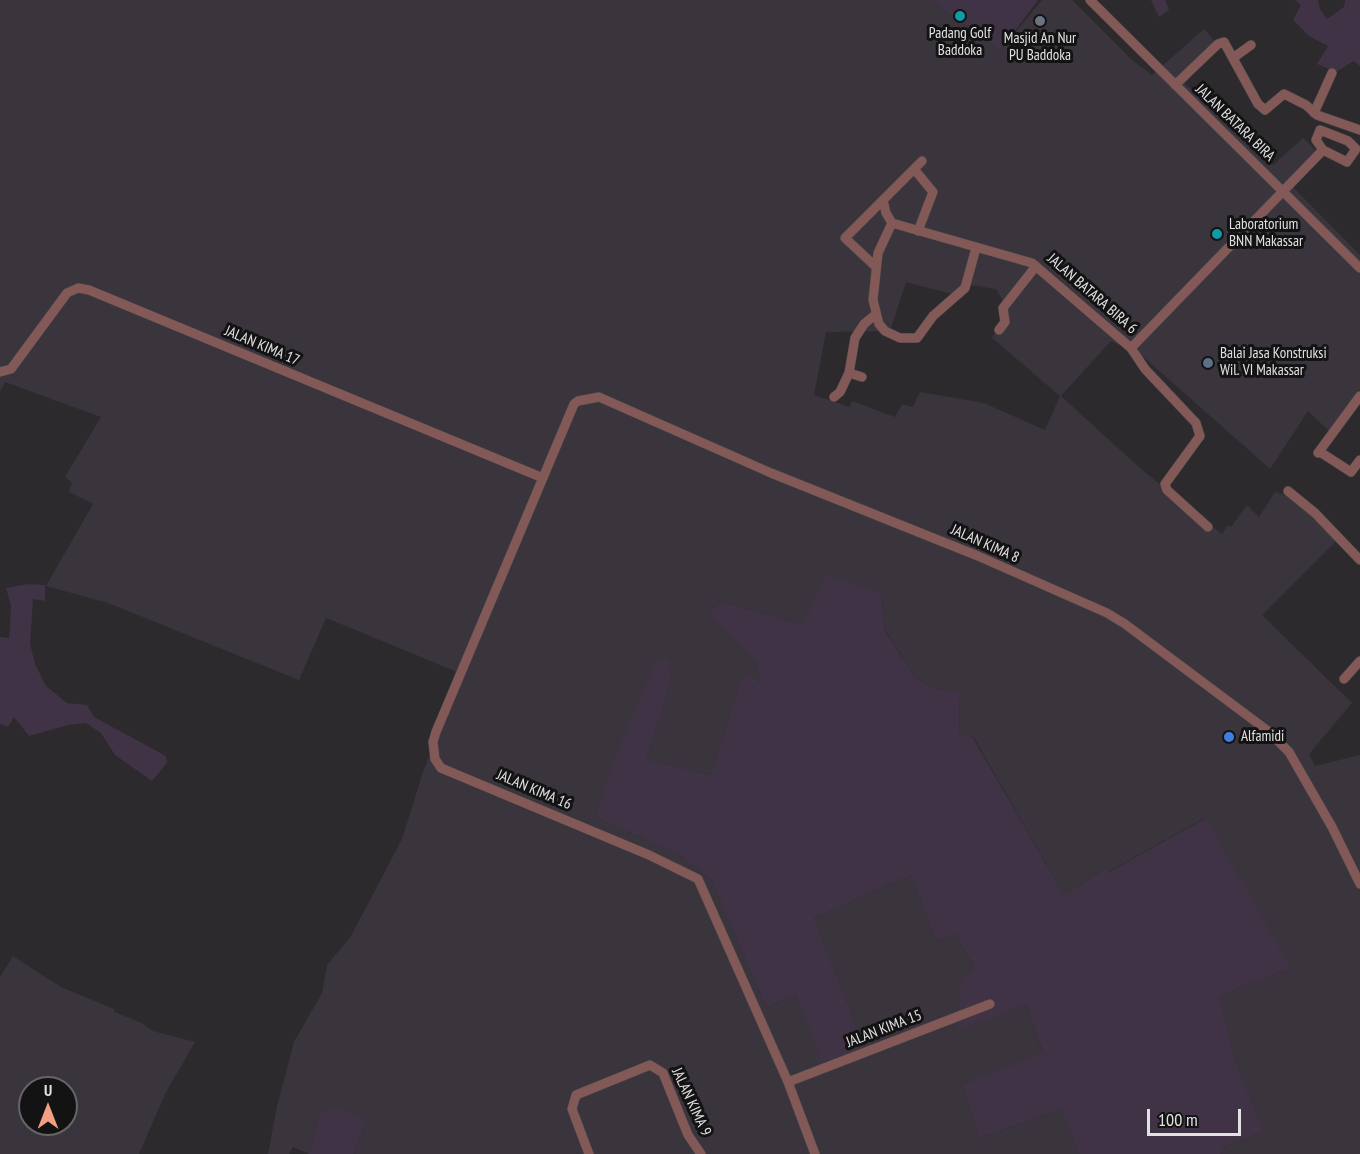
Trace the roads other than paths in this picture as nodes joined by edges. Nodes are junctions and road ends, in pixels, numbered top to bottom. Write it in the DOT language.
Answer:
graph roads {
  1 [pos="1090,0"];
  2 [pos="1251,45"];
  3 [pos="1233,58"];
  4 [pos="1332,73"];
  5 [pos="1174,85"];
  6 [pos="1314,113"];
  7 [pos="1360,130"];
  8 [pos="1323,150"];
  9 [pos="922,161"];
  10 [pos="914,169"];
  11 [pos="1283,190"];
  12 [pos="883,200"];
  13 [pos="892,223"];
  14 [pos="918,231"];
  15 [pos="976,248"];
  16 [pos="875,266"];
  17 [pos="1036,266"];
  18 [pos="1360,268"];
  19 [pos="875,315"];
  20 [pos="999,330"];
  21 [pos="1131,348"];
  22 [pos="0,372"];
  23 [pos="849,374"];
  24 [pos="862,377"];
  25 [pos="1360,396"];
  26 [pos="834,397"];
  27 [pos="1351,408"];
  28 [pos="1360,416"];
  29 [pos="1360,460"];
  30 [pos="543,478"];
  31 [pos="1288,491"];
  32 [pos="1208,527"];
  33 [pos="1360,560"];
  34 [pos="1360,661"];
  35 [pos="1344,679"];
  36 [pos="1360,884"];
  37 [pos="990,1004"];
  38 [pos="788,1082"];
  39 [pos="589,1154"];
  40 [pos="701,1154"];
  41 [pos="815,1154"];
  1 -- 5 [label="street, JALAN BATARA BIRA"];
  2 -- 3 [label="street"];
  3 -- 5 [label="street"];
  3 -- 6 [label="street"];
  4 -- 6 [label="street"];
  5 -- 11 [label="street, JALAN BATARA BIRA"];
  6 -- 7 [label="street"];
  8 -- 11 [label="street, JALAN BATARA BIRA 6"];
  9 -- 10 [label="street"];
  10 -- 12 [label="street"];
  10 -- 14 [label="street"];
  11 -- 18 [label="street, JALAN BATARA BIRA"];
  11 -- 21 [label="street, JALAN BATARA BIRA 6"];
  12 -- 13 [label="street"];
  12 -- 16 [label="street"];
  13 -- 14 [label="street, JALAN BATARA BIRA 6"];
  13 -- 16 [label="street"];
  14 -- 15 [label="street, JALAN BATARA BIRA 6"];
  15 -- 17 [label="street, JALAN BATARA BIRA 6"];
  15 -- 19 [label="street"];
  16 -- 19 [label="street"];
  17 -- 20 [label="street"];
  17 -- 21 [label="street, JALAN BATARA BIRA 6"];
  19 -- 23 [label="street"];
  21 -- 32 [label="street"];
  22 -- 30 [label="street, JALAN KIMA 17"];
  23 -- 24 [label="street"];
  23 -- 26 [label="street"];
  25 -- 27 [label="street"];
  27 -- 28 [label="street"];
  27 -- 29 [label="street"];
  30 -- 36 [label="street, JALAN KIMA 8"];
  30 -- 38 [label="street, JALAN KIMA 16"];
  31 -- 33 [label="street"];
  34 -- 35 [label="street"];
  37 -- 38 [label="street, JALAN KIMA 15"];
  38 -- 41 [label="street, JALAN KIMA 16"];
  39 -- 40 [label="street, JALAN KIMA 9"];
}
